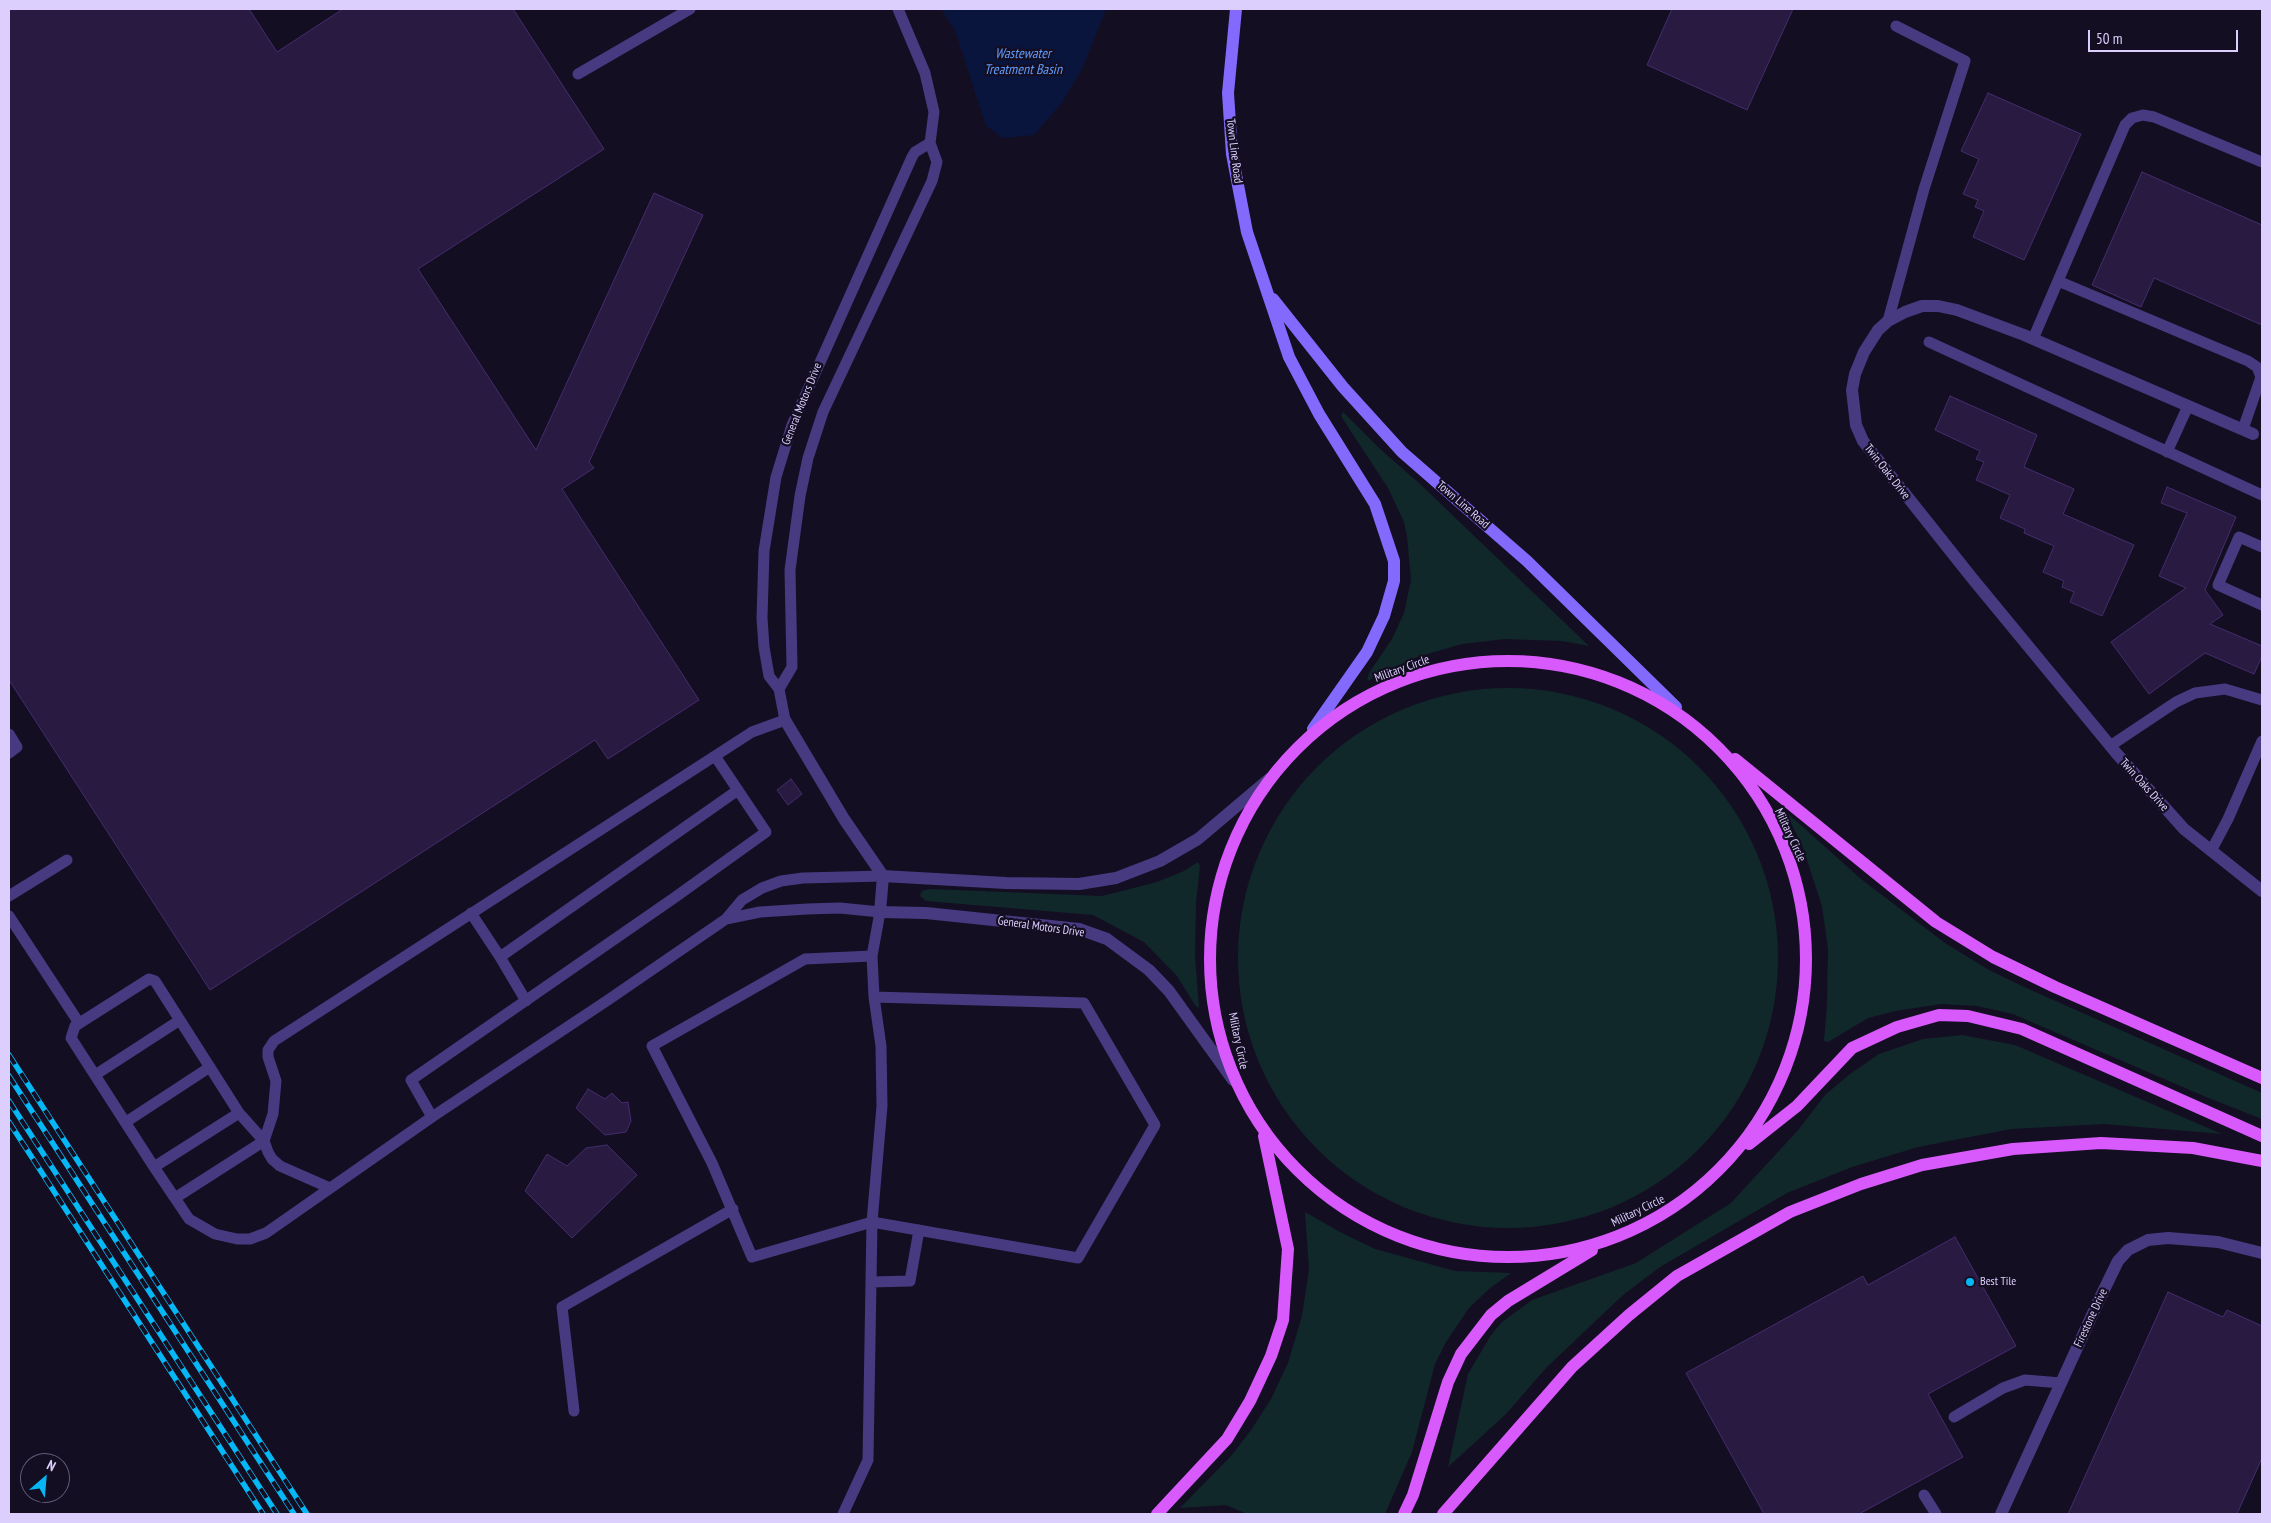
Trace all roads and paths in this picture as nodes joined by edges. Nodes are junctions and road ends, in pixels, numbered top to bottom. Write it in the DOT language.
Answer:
graph roads {
  1 [pos="690,9"];
  2 [pos="898,9"];
  3 [pos="1236,9"];
  4 [pos="1896,26"];
  5 [pos="578,74"];
  6 [pos="930,143"];
  7 [pos="2262,162"];
  8 [pos="2058,281"];
  9 [pos="1266,289"];
  10 [pos="1888,321"];
  11 [pos="2033,339"];
  12 [pos="1929,342"];
  13 [pos="2188,406"];
  14 [pos="2248,432"];
  15 [pos="2168,452"];
  16 [pos="2262,495"];
  17 [pos="2262,547"];
  18 [pos="2262,605"];
  19 [pos="779,688"];
  20 [pos="2262,700"];
  21 [pos="1676,708"];
  22 [pos="785,720"];
  23 [pos="1313,729"];
  24 [pos="9,734"];
  25 [pos="2262,742"];
  26 [pos="2110,746"];
  27 [pos="1728,752"];
  28 [pos="9,753"];
  29 [pos="715,756"];
  30 [pos="1269,780"];
  31 [pos="738,790"];
  32 [pos="2211,851"];
  33 [pos="68,860"];
  34 [pos="883,876"];
  35 [pos="2262,892"];
  36 [pos="9,896"];
  37 [pos="880,912"];
  38 [pos="471,914"];
  39 [pos="9,916"];
  40 [pos="726,919"];
  41 [pos="872,956"];
  42 [pos="500,957"];
  43 [pos="874,997"];
  44 [pos="526,1001"];
  45 [pos="180,1020"];
  46 [pos="79,1023"];
  47 [pos="210,1067"];
  48 [pos="95,1075"];
  49 [pos="2262,1078"];
  50 [pos="1233,1080"];
  51 [pos="238,1113"];
  52 [pos="432,1117"];
  53 [pos="126,1122"];
  54 [pos="1264,1136"];
  55 [pos="2262,1136"];
  56 [pos="264,1142"];
  57 [pos="1737,1153"];
  58 [pos="2262,1161"];
  59 [pos="154,1167"];
  60 [pos="330,1188"];
  61 [pos="175,1198"];
  62 [pos="733,1209"];
  63 [pos="872,1222"];
  64 [pos="919,1230"];
  65 [pos="1600,1244"];
  66 [pos="2262,1253"];
  67 [pos="871,1282"];
  68 [pos="2061,1383"];
  69 [pos="574,1411"];
  70 [pos="1954,1417"];
  71 [pos="1924,1495"];
  72 [pos="843,1514"];
  73 [pos="1158,1514"];
  74 [pos="1404,1514"];
  75 [pos="1443,1514"];
  76 [pos="1936,1514"];
  77 [pos="2001,1514"];
  1 -- 5 [label="lane"];
  2 -- 6 [label="lane, General Motors Drive"];
  3 -- 9 [label="street, Town Line Road"];
  4 -- 10 [label="lane"];
  6 -- 19 [label="lane, General Motors Drive"];
  6 -- 19 [label="lane, General Motors Drive"];
  7 -- 8 [label="lane"];
  8 -- 11 [label="lane"];
  8 -- 14 [label="lane"];
  9 -- 21 [label="street, Town Line Road"];
  9 -- 23 [label="street, Town Line Road"];
  10 -- 11 [label="street, Twin Oaks Drive"];
  10 -- 26 [label="street, Twin Oaks Drive"];
  11 -- 13 [label="street, Twin Oaks Drive"];
  12 -- 15 [label="lane"];
  13 -- 14 [label="street, Twin Oaks Drive"];
  13 -- 15 [label="lane"];
  15 -- 16 [label="lane"];
  17 -- 18 [label="lane"];
  19 -- 22 [label="lane, General Motors Drive"];
  20 -- 26 [label="lane"];
  21 -- 23 [label="main road, Military Circle"];
  21 -- 27 [label="main road, Military Circle"];
  22 -- 29 [label="lane"];
  22 -- 34 [label="street, General Motors Drive"];
  23 -- 30 [label="main road, Military Circle"];
  24 -- 28 [label="lane"];
  25 -- 32 [label="lane"];
  26 -- 32 [label="street, Twin Oaks Drive"];
  27 -- 49 [label="main road"];
  27 -- 57 [label="main road, Military Circle"];
  29 -- 31 [label="lane"];
  29 -- 38 [label="lane"];
  30 -- 34 [label="street"];
  30 -- 50 [label="main road, Military Circle"];
  31 -- 42 [label="lane"];
  31 -- 44 [label="lane"];
  32 -- 35 [label="street, Twin Oaks Drive"];
  33 -- 36 [label="lane"];
  34 -- 37 [label="street"];
  34 -- 40 [label="lane"];
  37 -- 40 [label="lane"];
  37 -- 41 [label="lane"];
  37 -- 50 [label="street, General Motors Drive"];
  38 -- 42 [label="lane"];
  38 -- 56 [label="lane"];
  39 -- 46 [label="lane"];
  40 -- 52 [label="lane"];
  41 -- 43 [label="lane"];
  41 -- 62 [label="lane"];
  42 -- 44 [label="lane"];
  43 -- 63 [label="lane"];
  43 -- 64 [label="lane"];
  44 -- 52 [label="lane"];
  45 -- 46 [label="lane"];
  45 -- 47 [label="lane"];
  45 -- 48 [label="lane"];
  46 -- 48 [label="lane"];
  47 -- 51 [label="lane"];
  47 -- 53 [label="lane"];
  48 -- 53 [label="lane"];
  50 -- 54 [label="main road, Military Circle"];
  51 -- 56 [label="lane"];
  51 -- 59 [label="lane"];
  52 -- 60 [label="lane"];
  53 -- 59 [label="lane"];
  54 -- 65 [label="main road, Military Circle"];
  54 -- 73 [label="main road"];
  55 -- 57 [label="main road"];
  56 -- 60 [label="lane"];
  56 -- 61 [label="lane"];
  57 -- 65 [label="main road, Military Circle"];
  58 -- 75 [label="main road"];
  59 -- 61 [label="lane"];
  60 -- 61 [label="lane"];
  62 -- 63 [label="lane"];
  62 -- 69 [label="lane"];
  63 -- 64 [label="lane"];
  63 -- 67 [label="lane"];
  64 -- 67 [label="lane"];
  65 -- 74 [label="main road"];
  66 -- 68 [label="street, Firestone Drive"];
  67 -- 72 [label="lane"];
  68 -- 70 [label="lane"];
  68 -- 77 [label="street, Firestone Drive"];
  71 -- 76 [label="lane"];
}
